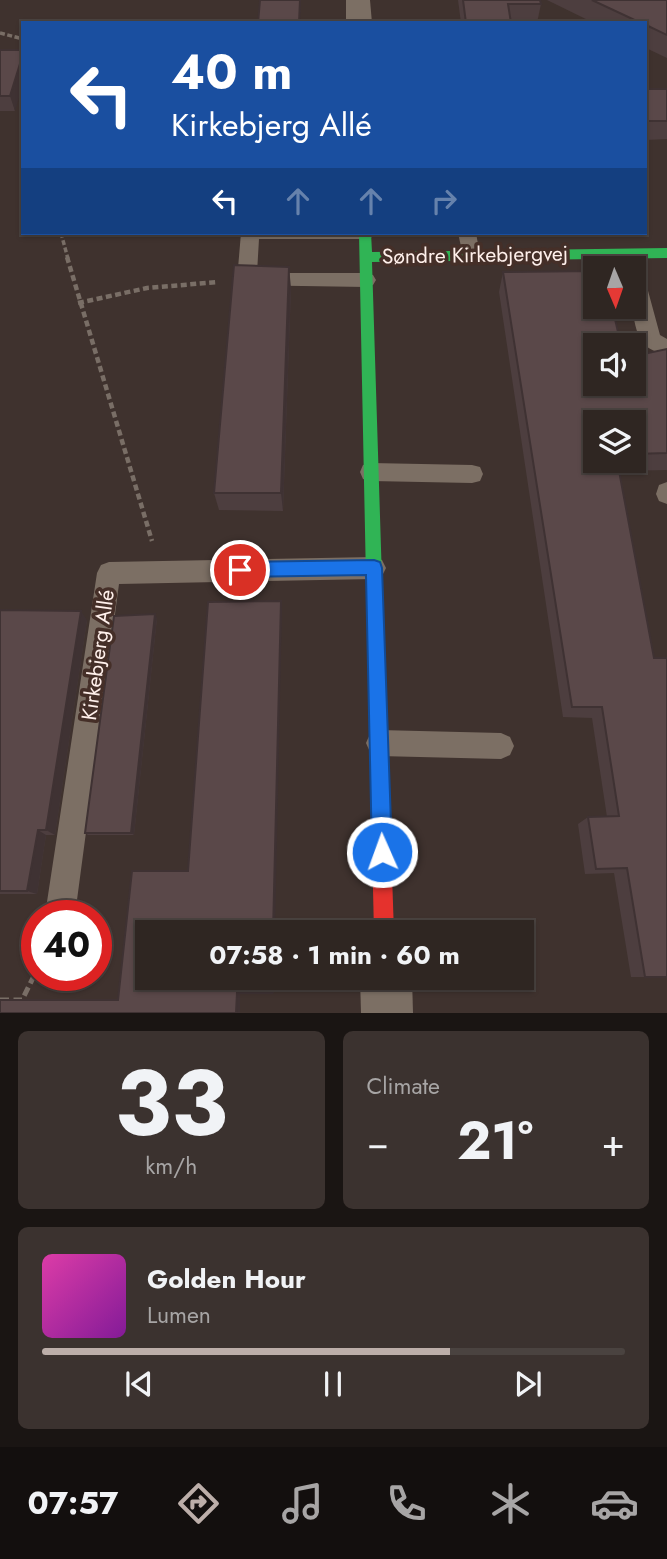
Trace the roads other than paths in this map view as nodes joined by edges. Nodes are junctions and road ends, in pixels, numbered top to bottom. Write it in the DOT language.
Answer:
graph roads {
  1 [pos="358,0"];
  2 [pos="359,21"];
  3 [pos="250,235"];
  4 [pos="365,235"];
  5 [pos="467,235"];
  6 [pos="667,253"];
  7 [pos="471,256"];
  8 [pos="365,257"];
  9 [pos="646,257"];
  10 [pos="583,259"];
  11 [pos="366,280"];
  12 [pos="646,319"];
  13 [pos="667,348"];
  14 [pos="372,472"];
  15 [pos="472,474"];
  16 [pos="374,568"];
  17 [pos="379,743"];
  18 [pos="500,746"];
  19 [pos="62,900"];
  20 [pos="384,920"];
  21 [pos="386,990"];
  22 [pos="387,1013"];
  1 -- 2 [label="street"];
  3 -- 11 [label="lane"];
  4 -- 8 [label="street"];
  5 -- 7 [label="lane"];
  6 -- 9 [label="street, Søndre Kirkebjergvej"];
  7 -- 8 [label="street, Søndre Kirkebjergvej"];
  7 -- 10 [label="street, Søndre Kirkebjergvej"];
  8 -- 11 [label="street"];
  11 -- 14 [label="street"];
  12 -- 13 [label="lane"];
  14 -- 15 [label="lane"];
  14 -- 16 [label="street"];
  16 -- 17 [label="street"];
  16 -- 19 [label="lane, Kirkebjerg Allé"];
  17 -- 18 [label="lane"];
  17 -- 20 [label="street"];
  21 -- 22 [label="street"];
}
